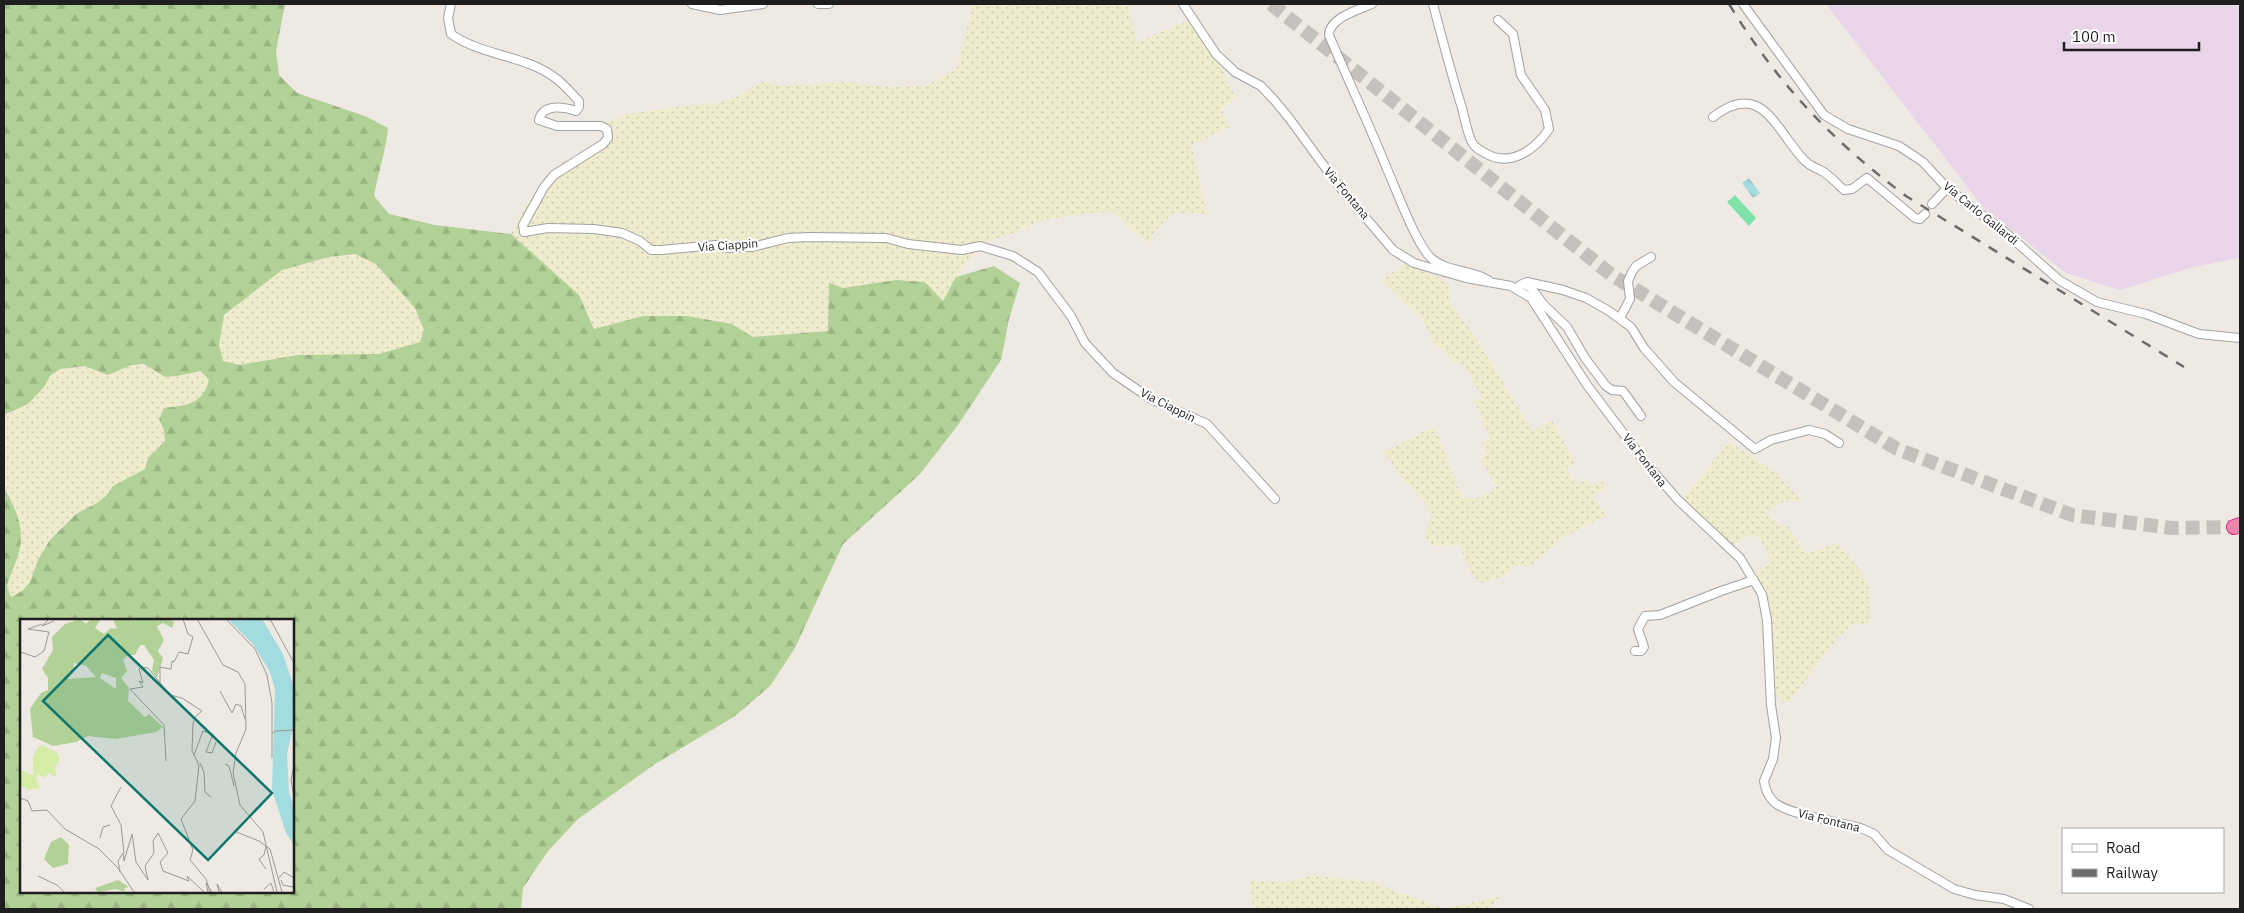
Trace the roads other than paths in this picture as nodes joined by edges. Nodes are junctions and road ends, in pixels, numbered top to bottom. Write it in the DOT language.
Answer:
graph roads {
  1 [pos="451,4"];
  2 [pos="692,4"];
  3 [pos="714,4"];
  4 [pos="763,4"];
  5 [pos="818,4"];
  6 [pos="829,4"];
  7 [pos="1183,4"];
  8 [pos="1372,4"];
  9 [pos="1433,4"];
  10 [pos="1743,4"];
  11 [pos="720,10"];
  12 [pos="1498,20"];
  13 [pos="1713,117"];
  14 [pos="1947,188"];
  15 [pos="1932,204"];
  16 [pos="1925,214"];
  17 [pos="1650,257"];
  18 [pos="1489,281"];
  19 [pos="1520,286"];
  20 [pos="1620,318"];
  21 [pos="2240,338"];
  22 [pos="1641,416"];
  23 [pos="1839,443"];
  24 [pos="1275,498"];
  25 [pos="1754,580"];
  26 [pos="1635,651"];
  27 [pos="2029,909"];
  1 -- 24 [label="street, Via Ciappin"];
  2 -- 11 [label="street"];
  3 -- 11 [label="street"];
  4 -- 11 [label="street"];
  5 -- 6 [label="street"];
  7 -- 18 [label="street, Via Fontana"];
  8 -- 18 [label="street"];
  9 -- 12 [label="street"];
  10 -- 14 [label="street, Via Carlo Gallardi"];
  13 -- 16 [label="street"];
  14 -- 15 [label="street"];
  14 -- 21 [label="street, Via Carlo Gallardi"];
  17 -- 20 [label="street"];
  18 -- 19 [label="street, Via Fontana"];
  19 -- 20 [label="street"];
  19 -- 22 [label="street"];
  19 -- 25 [label="street, Via Fontana"];
  20 -- 23 [label="street"];
  25 -- 26 [label="street"];
  25 -- 27 [label="street, Via Fontana"];
}
